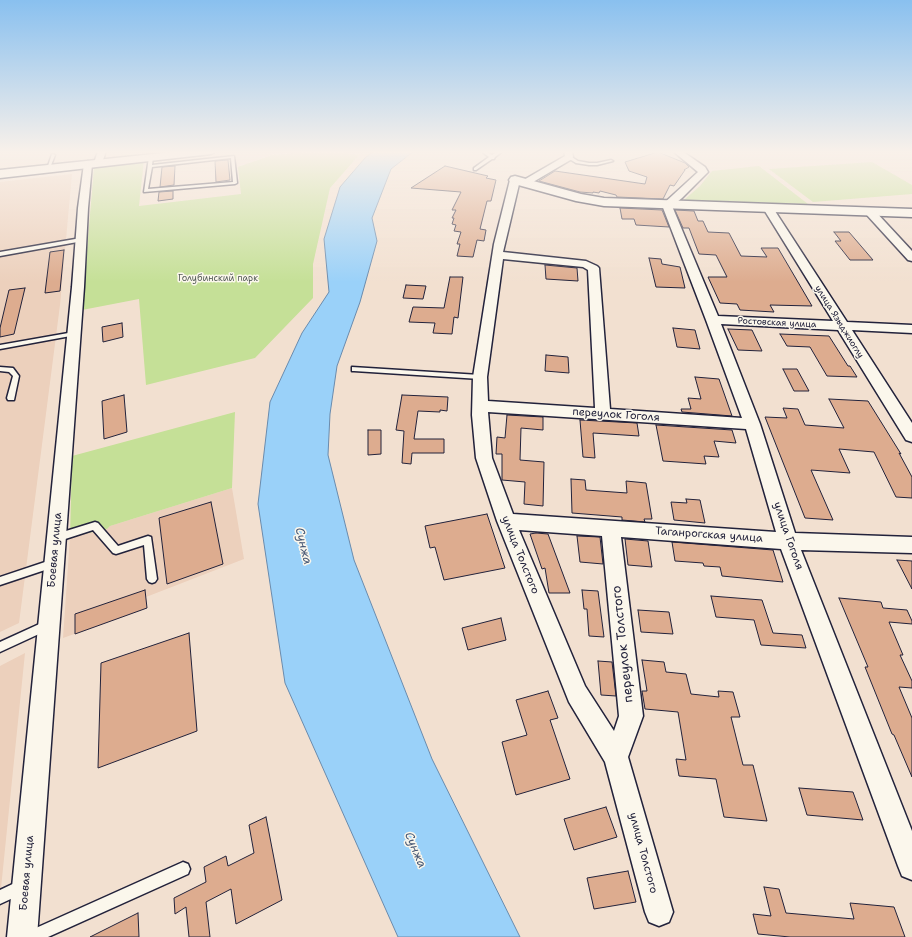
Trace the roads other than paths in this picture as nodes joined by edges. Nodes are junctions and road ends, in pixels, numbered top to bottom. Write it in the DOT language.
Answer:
graph roads {
  1 [pos="89,195"];
  2 [pos="516,195"];
  3 [pos="569,195"];
  4 [pos="680,195"];
  5 [pos="667,205"];
  6 [pos="768,208"];
  7 [pos="870,212"];
  8 [pos="912,213"];
  9 [pos="81,240"];
  10 [pos="0,254"];
  11 [pos="498,255"];
  12 [pos="912,258"];
  13 [pos="713,320"];
  14 [pos="841,326"];
  15 [pos="912,329"];
  16 [pos="74,334"];
  17 [pos="0,347"];
  18 [pos="0,369"];
  19 [pos="354,369"];
  20 [pos="480,377"];
  21 [pos="11,398"];
  22 [pos="481,406"];
  23 [pos="603,414"];
  24 [pos="752,424"];
  25 [pos="912,436"];
  26 [pos="506,521"];
  27 [pos="611,528"];
  28 [pos="56,538"];
  29 [pos="788,540"];
  30 [pos="912,545"];
  31 [pos="54,562"];
  32 [pos="152,579"];
  33 [pos="0,581"];
  34 [pos="49,625"];
  35 [pos="0,646"];
  36 [pos="616,757"];
  37 [pos="912,866"];
  38 [pos="183,869"];
  39 [pos="27,884"];
  40 [pos="0,897"];
  41 [pos="659,912"];
  42 [pos="22,937"];
  43 [pos="32,937"];
  1 -- 9 [label="street, Боевая улица"];
  2 -- 11 [label="street, улица Толстого"];
  3 -- 5 [label="main road"];
  4 -- 5 [label="street"];
  5 -- 6 [label="main road"];
  5 -- 13 [label="street, улица Гоголя"];
  6 -- 7 [label="main road"];
  6 -- 14 [label="street, улица Языджиоглу"];
  7 -- 8 [label="main road"];
  7 -- 12 [label="street"];
  9 -- 10 [label="lane"];
  9 -- 16 [label="street, Боевая улица"];
  11 -- 20 [label="street, улица Толстого"];
  11 -- 23 [label="street"];
  13 -- 14 [label="street, Ростовская улица"];
  13 -- 24 [label="street, улица Гоголя"];
  14 -- 15 [label="street, Ростовская улица"];
  14 -- 25 [label="street, улица Языджиоглу"];
  16 -- 17 [label="lane"];
  16 -- 28 [label="street, Боевая улица"];
  18 -- 21 [label="lane"];
  19 -- 20 [label="lane"];
  20 -- 22 [label="street, улица Толстого"];
  22 -- 23 [label="street, переулок Гоголя"];
  22 -- 26 [label="street, улица Толстого"];
  23 -- 24 [label="street, переулок Гоголя"];
  24 -- 29 [label="street, улица Гоголя"];
  26 -- 27 [label="street, Таганрогская улица"];
  26 -- 36 [label="street, улица Толстого"];
  27 -- 29 [label="street, Таганрогская улица"];
  27 -- 36 [label="street, переулок Толстого"];
  28 -- 31 [label="street, Боевая улица"];
  28 -- 32 [label="lane"];
  29 -- 30 [label="street, Таганрогская улица"];
  29 -- 37 [label="street, улица Гоголя"];
  31 -- 33 [label="lane"];
  31 -- 34 [label="street, Боевая улица"];
  34 -- 35 [label="lane"];
  34 -- 39 [label="street, Боевая улица"];
  36 -- 41 [label="street, улица Толстого"];
  38 -- 43 [label="lane"];
  39 -- 40 [label="lane"];
  39 -- 42 [label="street, Боевая улица"];
}
